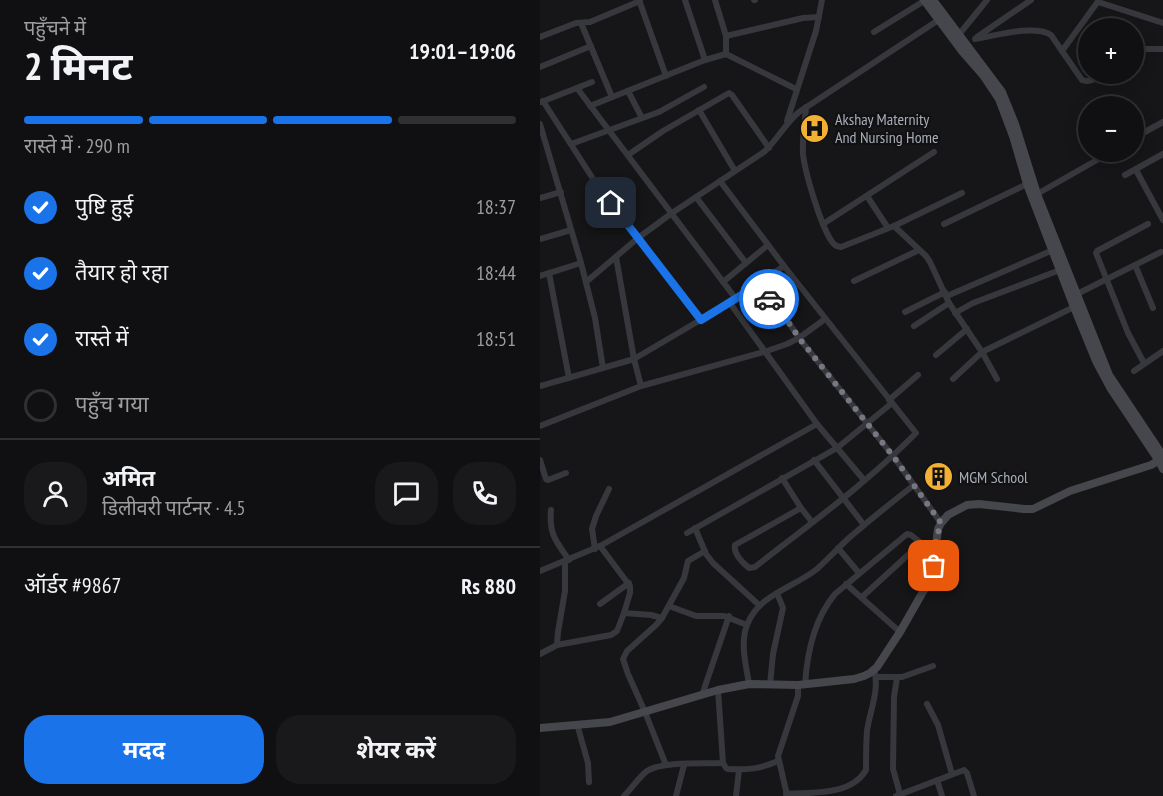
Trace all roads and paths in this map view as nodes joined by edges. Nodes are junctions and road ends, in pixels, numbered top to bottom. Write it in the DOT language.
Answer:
graph roads {
  1 [pos="685,0"];
  2 [pos="715,0"];
  3 [pos="822,0"];
  4 [pos="924,0"];
  5 [pos="933,0"];
  6 [pos="987,0"];
  7 [pos="1031,0"];
  8 [pos="639,1"];
  9 [pos="1098,1"];
  10 [pos="819,17"];
  11 [pos="942,18"];
  12 [pos="581,23"];
  13 [pos="1163,23"];
  14 [pos="874,32"];
  15 [pos="726,36"];
  16 [pos="540,37"];
  17 [pos="956,38"];
  18 [pos="975,39"];
  19 [pos="591,46"];
  20 [pos="963,47"];
  21 [pos="1144,49"];
  22 [pos="1163,49"];
  23 [pos="1062,51"];
  24 [pos="726,54"];
  25 [pos="705,60"];
  26 [pos="540,67"];
  27 [pos="1078,74"];
  28 [pos="666,75"];
  29 [pos="592,82"];
  30 [pos="704,87"];
  31 [pos="577,88"];
  32 [pos="796,89"];
  33 [pos="628,91"];
  34 [pos="612,97"];
  35 [pos="542,102"];
  36 [pos="590,106"];
  37 [pos="806,107"];
  38 [pos="699,110"];
  39 [pos="642,118"];
  40 [pos="1163,122"];
  41 [pos="540,124"];
  42 [pos="786,124"];
  43 [pos="608,130"];
  44 [pos="1144,132"];
  45 [pos="571,144"];
  46 [pos="543,147"];
  47 [pos="769,148"];
  48 [pos="934,152"];
  49 [pos="1163,154"];
  50 [pos="628,155"];
  51 [pos="1093,162"];
  52 [pos="1136,170"];
  53 [pos="735,171"];
  54 [pos="1125,175"];
  55 [pos="720,181"];
  56 [pos="1027,184"];
  57 [pos="561,192"];
  58 [pos="962,193"];
  59 [pos="1037,194"];
  60 [pos="867,196"];
  61 [pos="696,197"];
  62 [pos="540,198"];
  63 [pos="672,213"];
  64 [pos="1162,214"];
  65 [pos="823,224"];
  66 [pos="944,224"];
  67 [pos="1148,224"];
  68 [pos="891,227"];
  69 [pos="571,230"];
  70 [pos="638,238"];
  71 [pos="540,239"];
  72 [pos="768,244"];
  73 [pos="919,250"];
  74 [pos="1053,250"];
  75 [pos="1161,252"];
  76 [pos="616,256"];
  77 [pos="581,263"];
  78 [pos="746,263"];
  79 [pos="1135,265"];
  80 [pos="784,266"];
  81 [pos="1060,270"];
  82 [pos="549,273"];
  83 [pos="540,276"];
  84 [pos="1106,279"];
  85 [pos="854,281"];
  86 [pos="586,282"];
  87 [pos="723,282"];
  88 [pos="753,288"];
  89 [pos="1077,294"];
  90 [pos="947,297"];
  91 [pos="733,301"];
  92 [pos="1074,307"];
  93 [pos="1153,308"];
  94 [pos="905,312"];
  95 [pos="955,313"];
  96 [pos="825,319"];
  97 [pos="701,320"];
  98 [pos="914,326"];
  99 [pos="967,329"];
  100 [pos="799,338"];
  101 [pos="1163,351"];
  102 [pos="764,352"];
  103 [pos="982,352"];
  104 [pos="936,355"];
  105 [pos="634,359"];
  106 [pos="1144,363"];
  107 [pos="603,368"];
  108 [pos="1134,371"];
  109 [pos="918,375"];
  110 [pos="569,378"];
  111 [pos="953,379"];
  112 [pos="997,379"];
  113 [pos="540,386"];
  114 [pos="641,386"];
  115 [pos="890,402"];
  116 [pos="818,424"];
  117 [pos="867,424"];
  118 [pos="540,426"];
  119 [pos="837,448"];
  120 [pos="893,456"];
  121 [pos="540,460"];
  122 [pos="814,460"];
  123 [pos="1162,461"];
  124 [pos="566,473"];
  125 [pos="782,478"];
  126 [pos="864,480"];
  127 [pos="914,485"];
  128 [pos="609,489"];
  129 [pos="842,498"];
  130 [pos="801,508"];
  131 [pos="551,510"];
  132 [pos="812,522"];
  133 [pos="941,523"];
  134 [pos="864,525"];
  135 [pos="695,528"];
  136 [pos="687,533"];
  137 [pos="921,543"];
  138 [pos="598,548"];
  139 [pos="838,548"];
  140 [pos="705,551"];
  141 [pos="935,554"];
  142 [pos="567,561"];
  143 [pos="540,571"];
  144 [pos="859,573"];
  145 [pos="629,583"];
  146 [pos="846,584"];
  147 [pos="777,593"];
  148 [pos="862,597"];
  149 [pos="600,604"];
  150 [pos="759,605"];
  151 [pos="669,606"];
  152 [pos="624,614"];
  153 [pos="729,616"];
  154 [pos="662,618"];
  155 [pos="747,625"];
  156 [pos="900,632"];
  157 [pos="557,645"];
  158 [pos="540,654"];
  159 [pos="933,666"];
  160 [pos="875,673"];
  161 [pos="897,678"];
  162 [pos="749,684"];
  163 [pos="770,685"];
  164 [pos="801,685"];
  165 [pos="718,690"];
  166 [pos="702,695"];
  167 [pos="927,704"];
  168 [pos="645,712"];
  169 [pos="577,724"];
  170 [pos="540,728"];
  171 [pos="778,761"];
  172 [pos="723,763"];
  173 [pos="666,765"];
  174 [pos="684,765"];
  175 [pos="739,770"];
  176 [pos="952,774"];
  177 [pos="937,780"];
  178 [pos="589,782"];
  179 [pos="911,793"];
  180 [pos="787,795"];
  181 [pos="898,795"];
  182 [pos="624,796"];
  183 [pos="676,796"];
  184 [pos="736,796"];
  185 [pos="942,796"];
  186 [pos="974,796"];
  1 -- 25 [label="street"];
  2 -- 15 [label="street"];
  3 -- 10 [label="street"];
  4 -- 11 [label="street"];
  4 -- 14 [label="street"];
  5 -- 11 [label="street"];
  6 -- 17 [label="street"];
  7 -- 18 [label="street"];
  8 -- 12 [label="street"];
  8 -- 28 [label="street"];
  9 -- 13 [label="street"];
  9 -- 23 [label="street"];
  10 -- 15 [label="street"];
  10 -- 32 [label="street"];
  11 -- 17 [label="street"];
  11 -- 37 [label="street"];
  12 -- 16 [label="street"];
  12 -- 19 [label="street"];
  15 -- 24 [label="street"];
  17 -- 20 [label="street"];
  18 -- 20 [label="street"];
  18 -- 23 [label="street"];
  19 -- 26 [label="street"];
  19 -- 34 [label="street"];
  20 -- 56 [label="street"];
  20 -- 59 [label="street"];
  21 -- 22 [label="street"];
  23 -- 27 [label="street"];
  24 -- 25 [label="street"];
  24 -- 32 [label="street"];
  25 -- 28 [label="street"];
  28 -- 33 [label="street"];
  29 -- 31 [label="street"];
  30 -- 39 [label="street"];
  31 -- 35 [label="street"];
  31 -- 36 [label="street"];
  32 -- 42 [label="street"];
  33 -- 34 [label="street"];
  33 -- 39 [label="street"];
  34 -- 36 [label="street"];
  35 -- 45 [label="street"];
  36 -- 43 [label="street"];
  37 -- 42 [label="street"];
  37 -- 65 [label="street"];
  38 -- 47 [label="street"];
  38 -- 50 [label="street"];
  38 -- 53 [label="street"];
  39 -- 43 [label="street"];
  40 -- 44 [label="street"];
  41 -- 46 [label="street"];
  42 -- 47 [label="street"];
  43 -- 45 [label="street"];
  43 -- 50 [label="street"];
  45 -- 70 [label="street"];
  46 -- 57 [label="street"];
  47 -- 53 [label="street"];
  48 -- 60 [label="street"];
  49 -- 52 [label="street"];
  50 -- 63 [label="street"];
  51 -- 59 [label="street"];
  52 -- 54 [label="street"];
  52 -- 64 [label="street"];
  53 -- 55 [label="street"];
  55 -- 61 [label="street"];
  55 -- 72 [label="street"];
  56 -- 66 [label="street"];
  56 -- 74 [label="street"];
  57 -- 62 [label="street"];
  57 -- 69 [label="street"];
  58 -- 68 [label="street"];
  59 -- 89 [label="street"];
  60 -- 65 [label="street"];
  60 -- 68 [label="street"];
  61 -- 63 [label="street"];
  61 -- 78 [label="street"];
  63 -- 70 [label="street"];
  63 -- 87 [label="street"];
  65 -- 68 [label="street"];
  67 -- 84 [label="street"];
  68 -- 73 [label="street"];
  69 -- 71 [label="street"];
  69 -- 77 [label="street"];
  70 -- 76 [label="street"];
  70 -- 97 [label="street"];
  72 -- 78 [label="street"];
  72 -- 80 [label="street"];
  73 -- 85 [label="street"];
  73 -- 90 [label="street"];
  74 -- 81 [label="street"];
  74 -- 90 [label="street"];
  75 -- 79 [label="street"];
  76 -- 86 [label="street"];
  76 -- 105 [label="street"];
  77 -- 82 [label="street"];
  77 -- 86 [label="street"];
  78 -- 87 [label="street"];
  79 -- 84 [label="street"];
  79 -- 93 [label="street"];
  80 -- 88 [label="street"];
  80 -- 96 [label="street"];
  81 -- 92 [label="street"];
  81 -- 95 [label="street"];
  82 -- 83 [label="street"];
  82 -- 110 [label="street"];
  84 -- 89 [label="street"];
  84 -- 106 [label="street"];
  86 -- 107 [label="street"];
  87 -- 91 [label="street"];
  88 -- 91 [label="street"];
  88 -- 100 [label="street"];
  89 -- 92 [label="street"];
  89 -- 123 [label="street"];
  90 -- 94 [label="street"];
  90 -- 95 [label="street"];
  90 -- 98 [label="street"];
  91 -- 97 [label="street"];
  91 -- 102 [label="street"];
  92 -- 103 [label="street"];
  92 -- 123 [label="street"];
  95 -- 99 [label="street"];
  96 -- 100 [label="street"];
  96 -- 115 [label="street"];
  97 -- 105 [label="street"];
  99 -- 103 [label="street"];
  99 -- 104 [label="street"];
  100 -- 102 [label="street"];
  100 -- 117 [label="street"];
  101 -- 106 [label="street"];
  102 -- 114 [label="street"];
  102 -- 116 [label="street"];
  103 -- 111 [label="street"];
  103 -- 112 [label="street"];
  105 -- 107 [label="street"];
  105 -- 114 [label="street"];
  106 -- 108 [label="street"];
  107 -- 110 [label="street"];
  109 -- 115 [label="street"];
  110 -- 113 [label="street"];
  114 -- 118 [label="street"];
  115 -- 117 [label="street"];
  115 -- 120 [label="street"];
  116 -- 119 [label="street"];
  116 -- 138 [label="street"];
  117 -- 119 [label="street"];
  117 -- 120 [label="street"];
  119 -- 122 [label="street"];
  119 -- 126 [label="street"];
  120 -- 126 [label="street"];
  120 -- 127 [label="street"];
  121 -- 124 [label="street"];
  122 -- 125 [label="street"];
  122 -- 129 [label="street"];
  123 -- 133 [label="street"];
  125 -- 130 [label="street"];
  125 -- 135 [label="street"];
  126 -- 129 [label="street"];
  127 -- 133 [label="street"];
  127 -- 134 [label="street"];
  128 -- 138 [label="street"];
  129 -- 132 [label="street"];
  129 -- 134 [label="street"];
  130 -- 132 [label="street"];
  130 -- 132 [label="street"];
  131 -- 142 [label="street"];
  133 -- 141 [label="street"];
  134 -- 139 [label="street"];
  135 -- 136 [label="street"];
  135 -- 140 [label="street"];
  137 -- 141 [label="street"];
  137 -- 144 [label="street"];
  137 -- 148 [label="street"];
  138 -- 142 [label="street"];
  138 -- 145 [label="street"];
  139 -- 144 [label="street"];
  139 -- 147 [label="street"];
  140 -- 150 [label="street"];
  140 -- 151 [label="street"];
  141 -- 156 [label="street"];
  142 -- 143 [label="street"];
  142 -- 157 [label="street"];
  144 -- 146 [label="street"];
  145 -- 149 [label="street"];
  145 -- 152 [label="street"];
  146 -- 148 [label="street"];
  146 -- 164 [label="street"];
  147 -- 150 [label="street"];
  147 -- 163 [label="street"];
  148 -- 156 [label="street"];
  150 -- 155 [label="street"];
  151 -- 153 [label="street"];
  151 -- 154 [label="street"];
  152 -- 154 [label="street"];
  152 -- 157 [label="street"];
  153 -- 155 [label="street"];
  153 -- 166 [label="street"];
  154 -- 168 [label="street"];
  155 -- 162 [label="street"];
  156 -- 160 [label="street"];
  157 -- 158 [label="street"];
  159 -- 161 [label="street"];
  160 -- 161 [label="street"];
  160 -- 164 [label="street"];
  160 -- 180 [label="street"];
  161 -- 181 [label="street"];
  162 -- 163 [label="street"];
  162 -- 165 [label="street"];
  163 -- 164 [label="street"];
  164 -- 171 [label="street"];
  165 -- 166 [label="street"];
  165 -- 172 [label="street"];
  166 -- 168 [label="street"];
  167 -- 176 [label="street"];
  168 -- 169 [label="street"];
  168 -- 173 [label="street"];
  169 -- 170 [label="street"];
  169 -- 178 [label="street"];
  171 -- 175 [label="street"];
  171 -- 180 [label="street"];
  172 -- 174 [label="street"];
  172 -- 175 [label="street"];
  173 -- 174 [label="street"];
  173 -- 182 [label="street"];
  174 -- 183 [label="street"];
  175 -- 184 [label="street"];
  176 -- 177 [label="street"];
  176 -- 186 [label="street"];
  177 -- 179 [label="street"];
  177 -- 185 [label="street"];
  179 -- 181 [label="street"];
}
